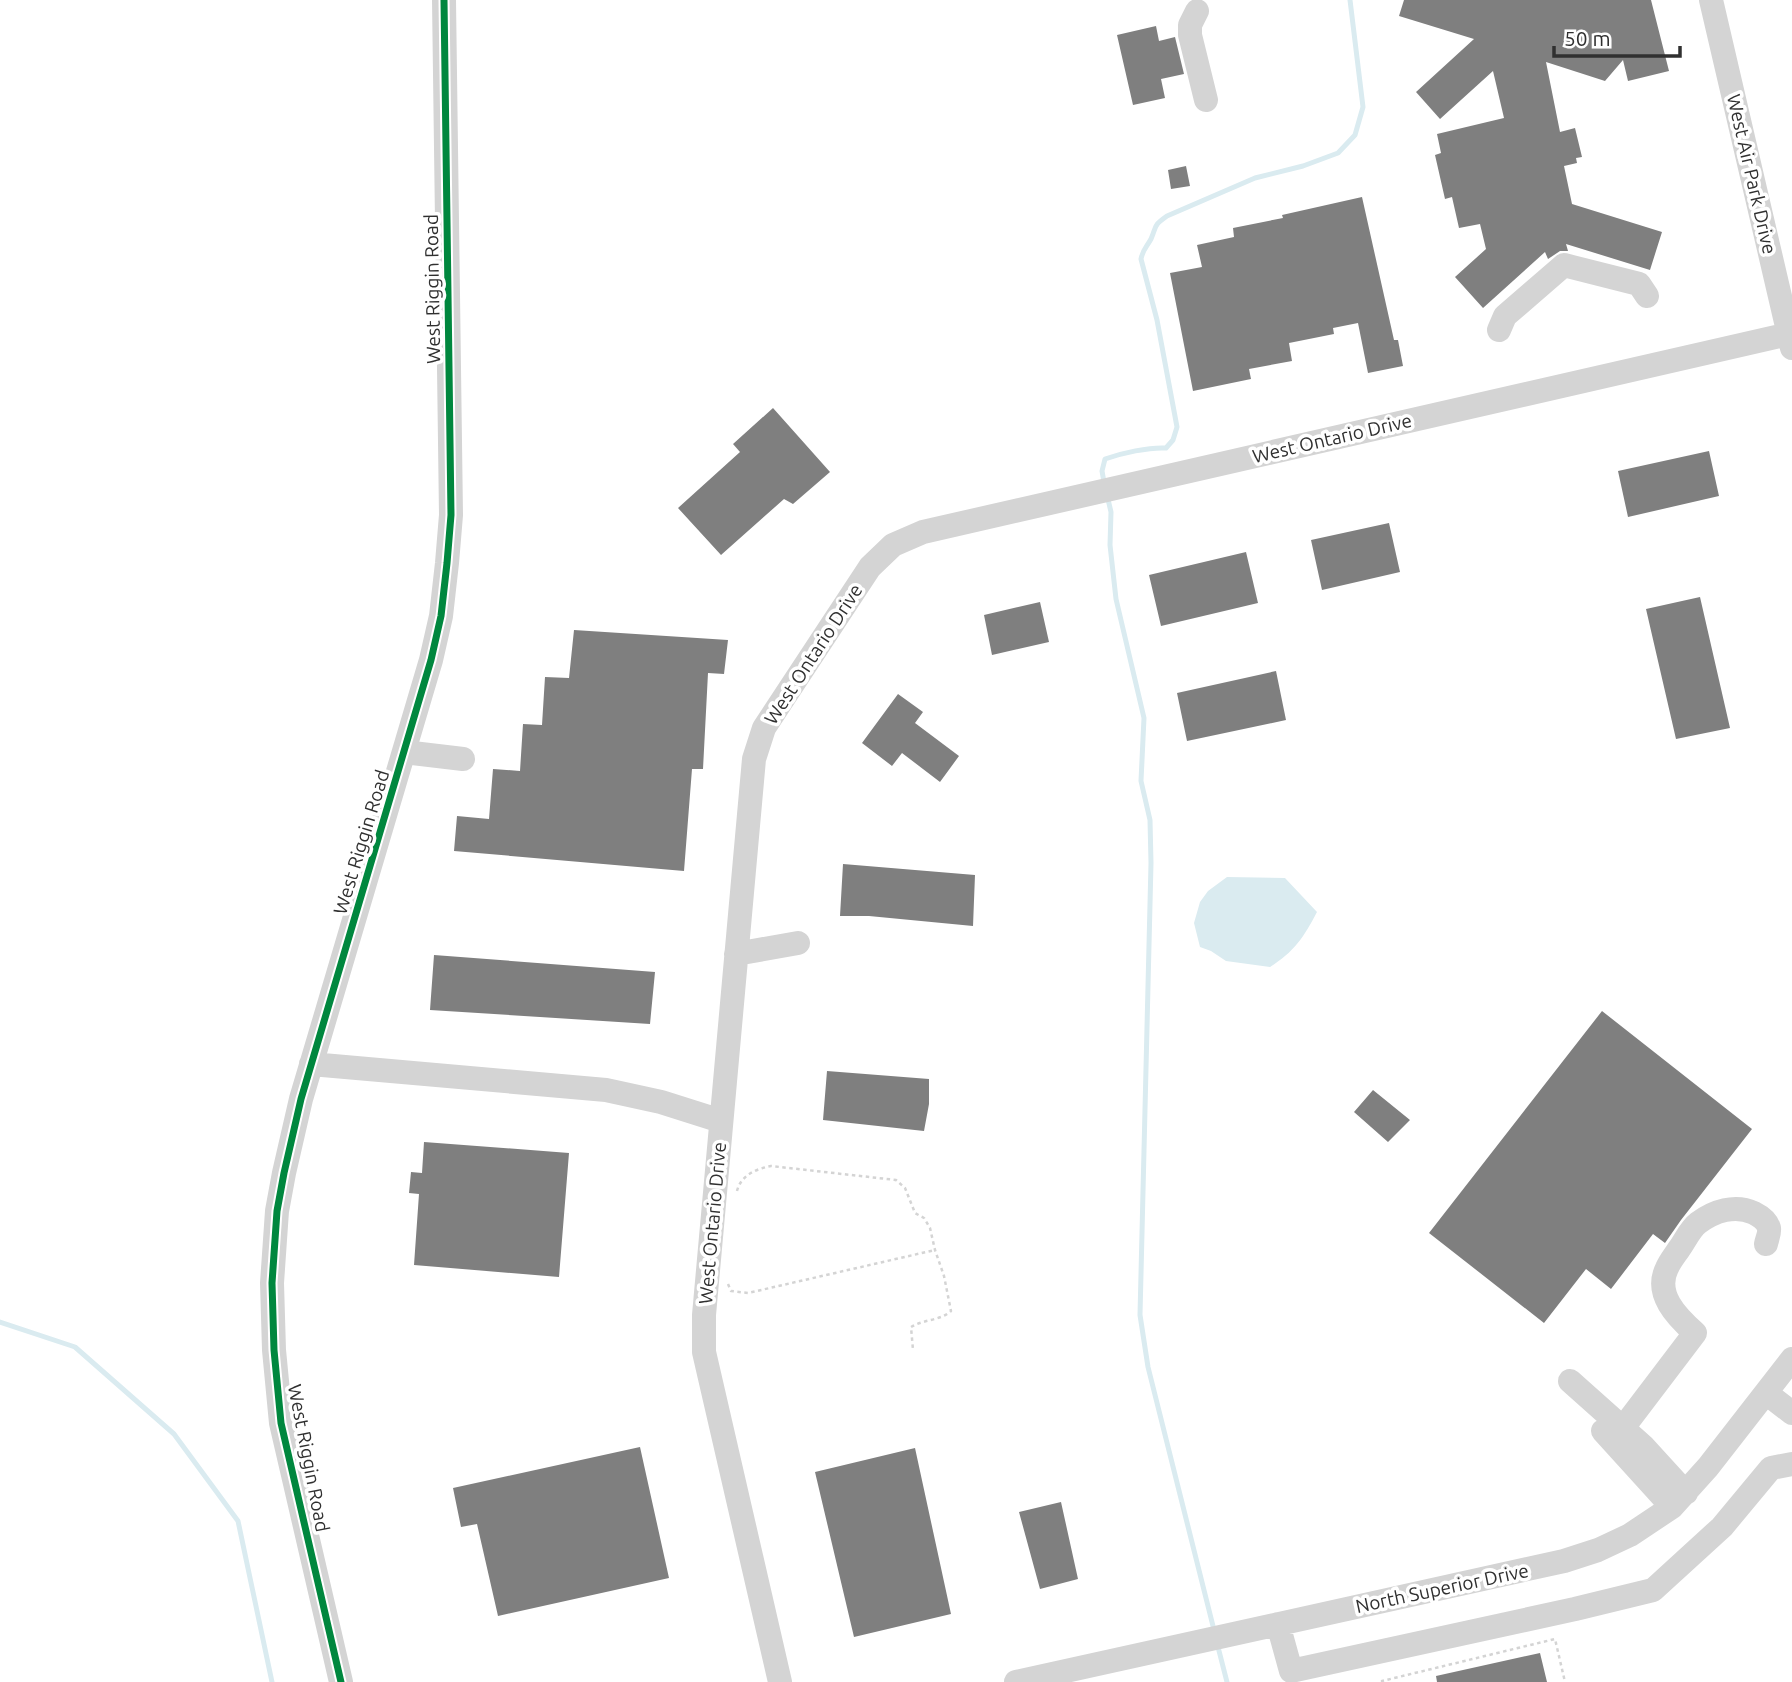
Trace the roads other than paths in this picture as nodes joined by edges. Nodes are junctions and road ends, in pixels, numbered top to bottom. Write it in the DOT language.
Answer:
graph roads {
  1 [pos="444,0"];
  2 [pos="1711,0"];
  3 [pos="1197,11"];
  4 [pos="1206,100"];
  5 [pos="1647,296"];
  6 [pos="1499,330"];
  7 [pos="1790,341"];
  8 [pos="404,752"];
  9 [pos="463,759"];
  10 [pos="798,943"];
  11 [pos="736,954"];
  12 [pos="312,1064"];
  13 [pos="721,1121"];
  14 [pos="1766,1244"];
  15 [pos="1792,1359"];
  16 [pos="1567,1388"];
  17 [pos="1766,1393"];
  18 [pos="1792,1413"];
  19 [pos="1618,1435"];
  20 [pos="1792,1464"];
  21 [pos="1679,1500"];
  22 [pos="1278,1624"];
  23 [pos="341,1682"];
  24 [pos="780,1682"];
  25 [pos="1016,1682"];
  1 -- 8 [label="street, West Riggin Road"];
  2 -- 7 [label="street, West Air Park Drive"];
  3 -- 4 [label="street"];
  5 -- 6 [label="street"];
  7 -- 11 [label="street, West Ontario Drive"];
  8 -- 9 [label="street"];
  8 -- 12 [label="street, West Riggin Road"];
  10 -- 11 [label="street"];
  11 -- 13 [label="street, West Ontario Drive"];
  12 -- 13 [label="street"];
  12 -- 23 [label="street, West Riggin Road"];
  13 -- 24 [label="street, West Ontario Drive"];
  14 -- 19 [label="street"];
  15 -- 17 [label="street, North Superior Drive"];
  16 -- 19 [label="street"];
  17 -- 18 [label="street"];
  17 -- 21 [label="street, North Superior Drive"];
  19 -- 21 [label="street"];
  20 -- 22 [label="street"];
  21 -- 22 [label="street, North Superior Drive"];
  22 -- 25 [label="street, North Superior Drive"];
}
